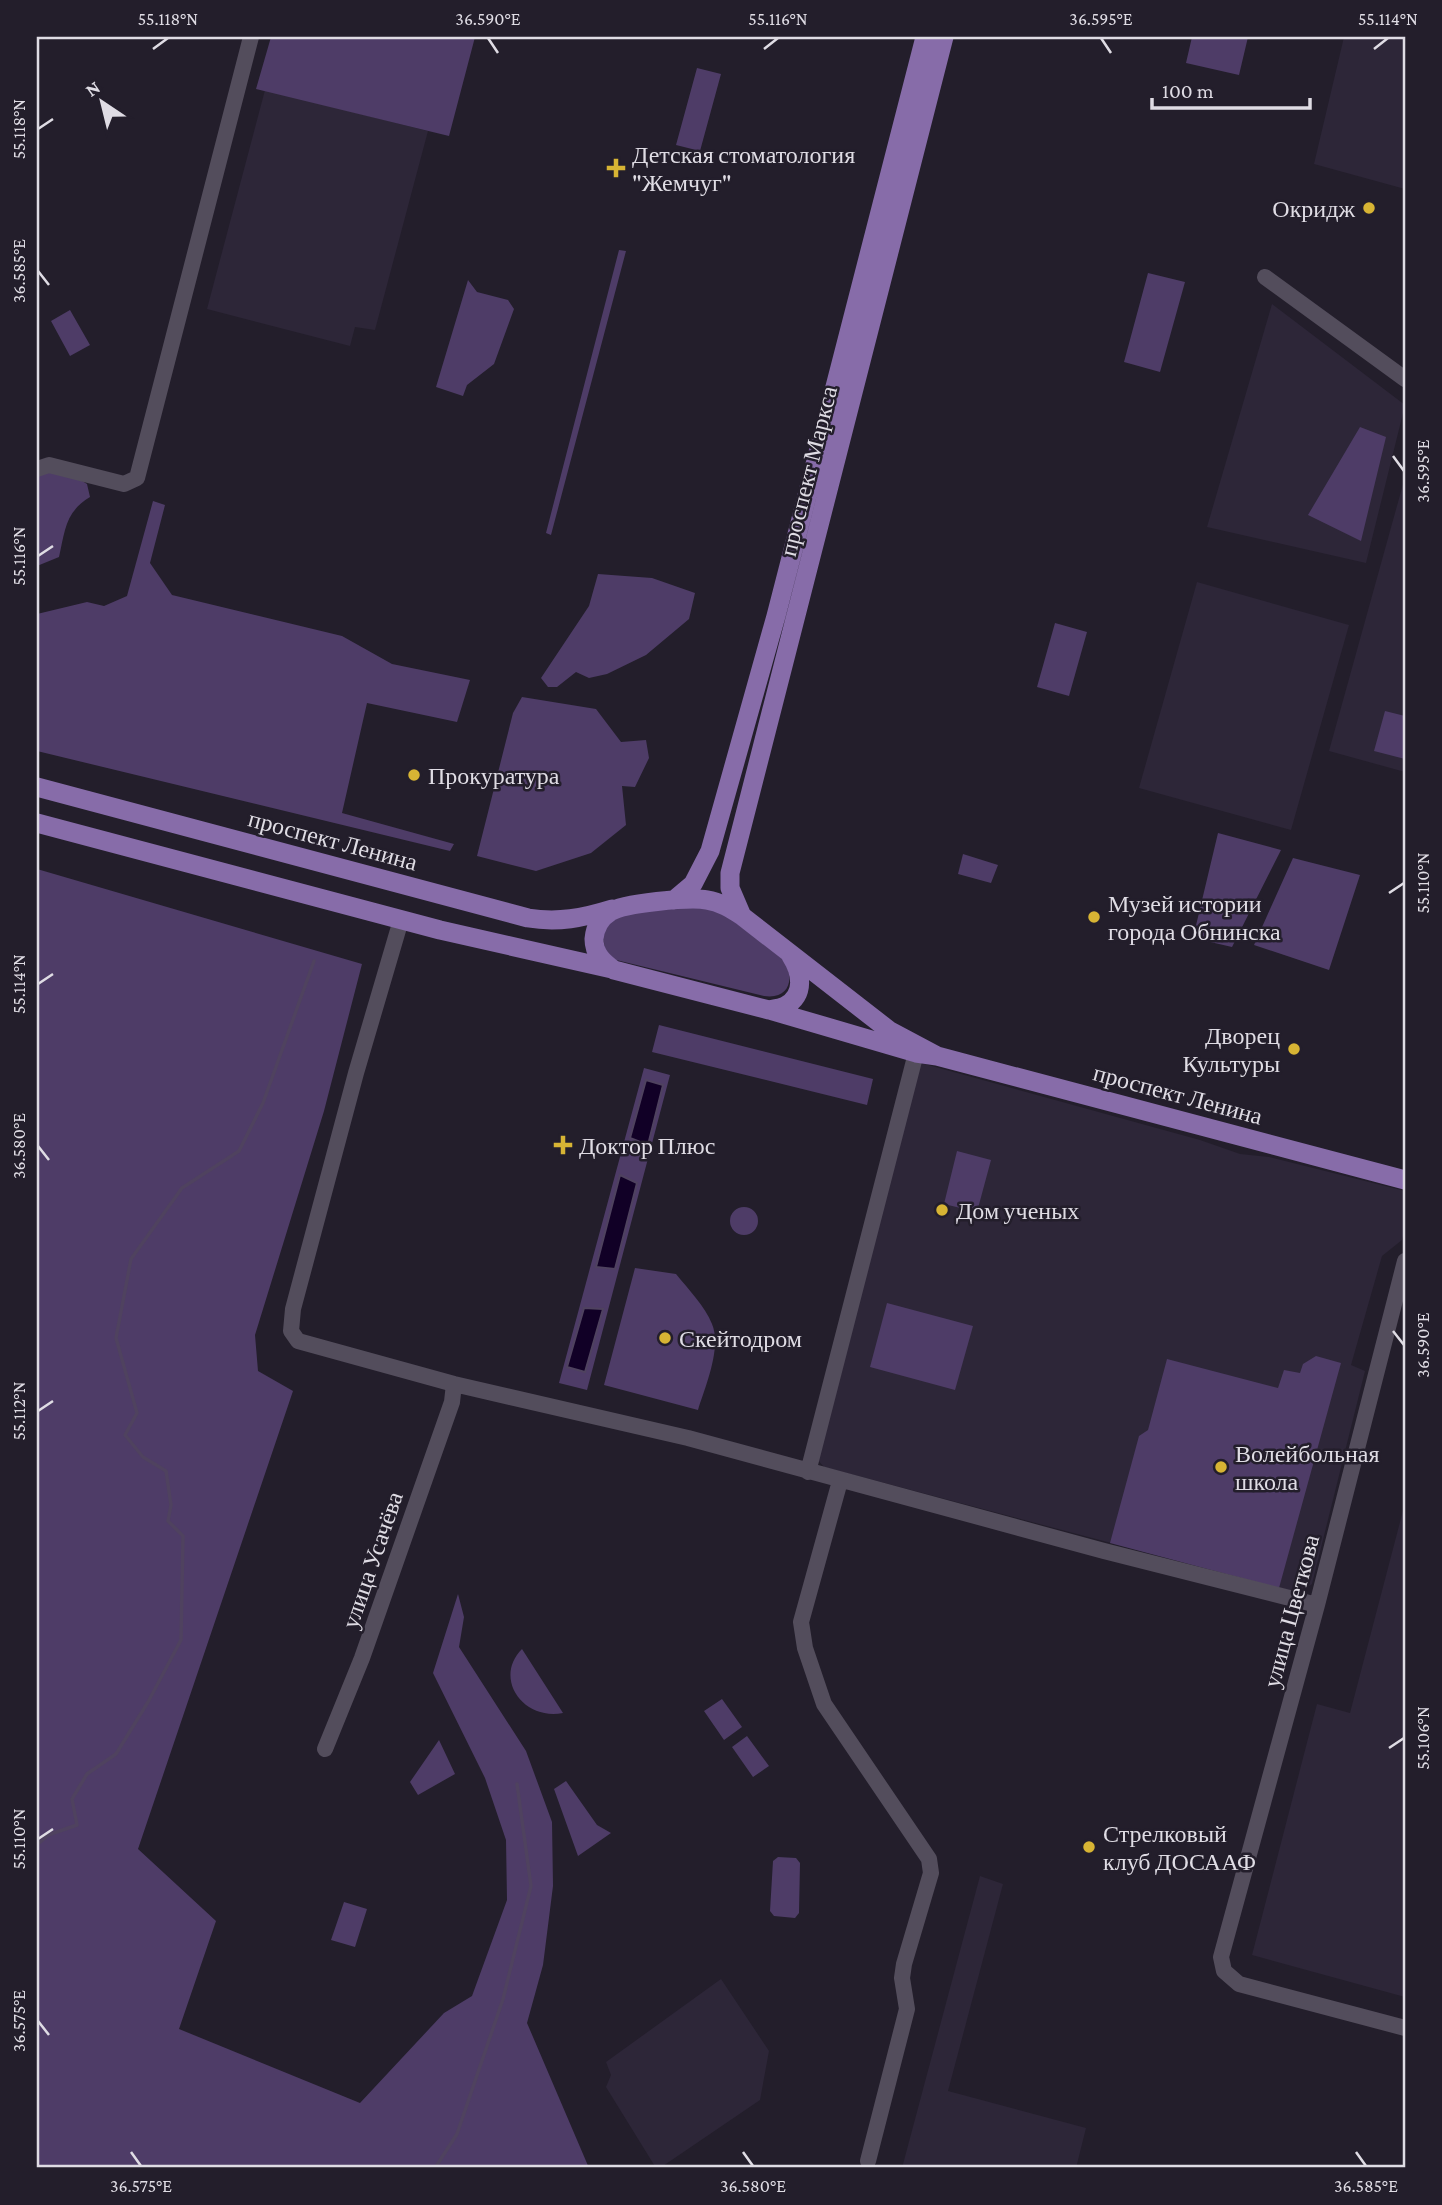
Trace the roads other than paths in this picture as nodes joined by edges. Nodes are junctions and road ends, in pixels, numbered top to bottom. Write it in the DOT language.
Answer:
graph roads {
  1 [pos="251,37"];
  2 [pos="925,37"];
  3 [pos="944,37"];
  4 [pos="1265,277"];
  5 [pos="1405,379"];
  6 [pos="37,469"];
  7 [pos="37,787"];
  8 [pos="37,823"];
  9 [pos="710,852"];
  10 [pos="734,860"];
  11 [pos="673,901"];
  12 [pos="618,907"];
  13 [pos="742,916"];
  14 [pos="401,920"];
  15 [pos="789,952"];
  16 [pos="614,970"];
  17 [pos="769,1010"];
  18 [pos="916,1052"];
  19 [pos="937,1056"];
  20 [pos="1405,1180"];
  21 [pos="1405,1261"];
  22 [pos="454,1384"];
  23 [pos="808,1472"];
  24 [pos="840,1481"];
  25 [pos="1317,1605"];
  26 [pos="325,1749"];
  27 [pos="1405,2028"];
  28 [pos="868,2161"];
  1 -- 6 [label="street"];
  2 -- 9 [label="main road, проспект Маркса"];
  3 -- 10 [label="main road, проспект Маркса"];
  4 -- 5 [label="street"];
  7 -- 12 [label="main road, проспект Ленина"];
  8 -- 14 [label="main road"];
  9 -- 10 [label="main road"];
  9 -- 11 [label="main road, проспект Маркса"];
  10 -- 13 [label="main road, проспект Маркса"];
  11 -- 12 [label="main road, проспект Ленина"];
  11 -- 13 [label="main road, проспект Ленина"];
  12 -- 16 [label="main road"];
  13 -- 15 [label="main road, проспект Ленина"];
  14 -- 16 [label="main road"];
  14 -- 22 [label="street"];
  15 -- 17 [label="main road"];
  15 -- 19 [label="main road, проспект Ленина"];
  16 -- 17 [label="main road, проспект Ленина"];
  17 -- 18 [label="main road, проспект Ленина"];
  18 -- 19 [label="main road, проспект Ленина"];
  18 -- 23 [label="street"];
  19 -- 20 [label="main road, проспект Ленина"];
  21 -- 25 [label="street, улица Цветкова"];
  22 -- 23 [label="street"];
  22 -- 26 [label="street, улица Усачёва"];
  23 -- 24 [label="street"];
  24 -- 25 [label="street"];
  24 -- 28 [label="street"];
  25 -- 27 [label="street, улица Цветкова"];
}
